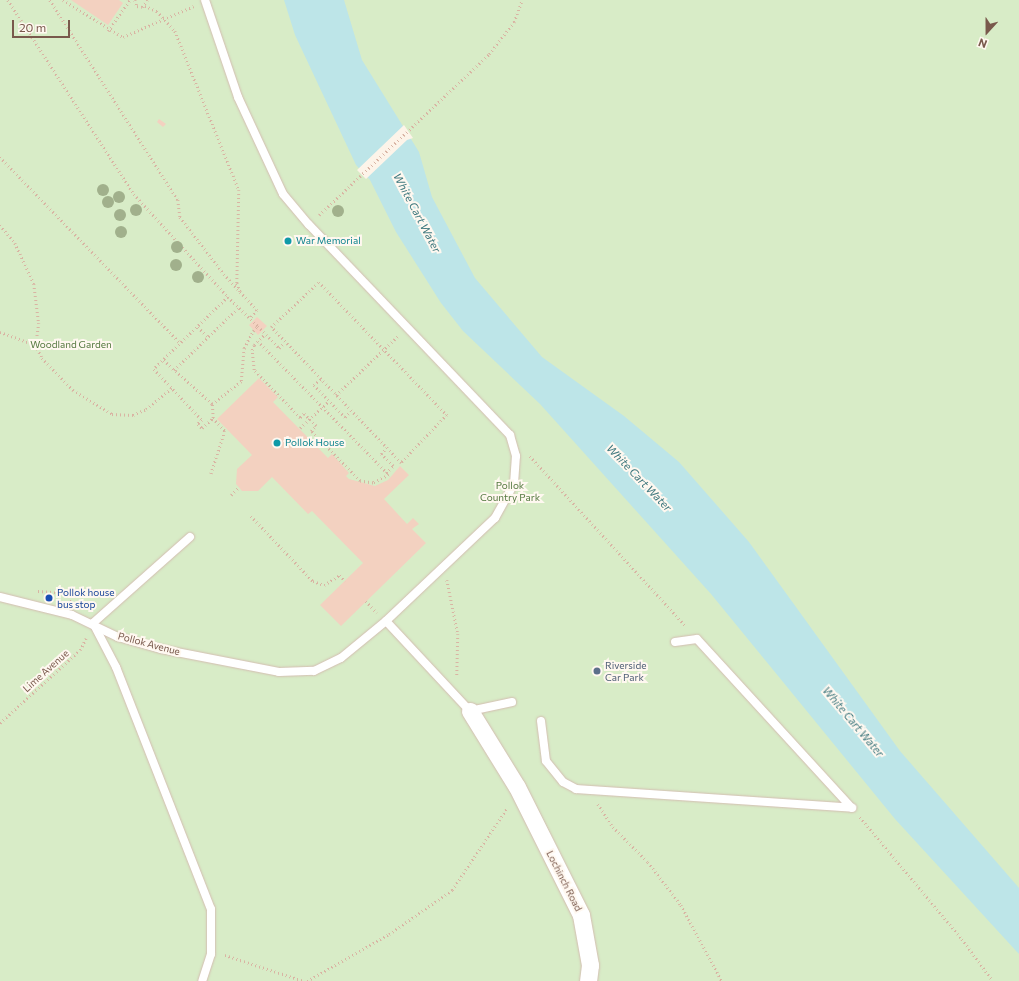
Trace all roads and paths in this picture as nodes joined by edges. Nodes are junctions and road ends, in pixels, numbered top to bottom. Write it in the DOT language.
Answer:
graph roads {
  1 [pos="8,0"];
  2 [pos="50,0"];
  3 [pos="62,0"];
  4 [pos="130,0"];
  5 [pos="135,0"];
  6 [pos="147,0"];
  7 [pos="522,0"];
  8 [pos="205,1"];
  9 [pos="145,6"];
  10 [pos="108,31"];
  11 [pos="0,157"];
  12 [pos="0,225"];
  13 [pos="309,226"];
  14 [pos="241,293"];
  15 [pos="228,297"];
  16 [pos="238,308"];
  17 [pos="250,319"];
  18 [pos="258,326"];
  19 [pos="198,327"];
  20 [pos="0,332"];
  21 [pos="265,334"];
  22 [pos="208,337"];
  23 [pos="396,338"];
  24 [pos="258,341"];
  25 [pos="285,342"];
  26 [pos="180,344"];
  27 [pos="36,345"];
  28 [pos="384,350"];
  29 [pos="164,360"];
  30 [pos="174,370"];
  31 [pos="321,380"];
  32 [pos="172,388"];
  33 [pos="336,395"];
  34 [pos="329,401"];
  35 [pos="212,404"];
  36 [pos="323,407"];
  37 [pos="351,411"];
  38 [pos="213,418"];
  39 [pos="310,419"];
  40 [pos="300,428"];
  41 [pos="510,435"];
  42 [pos="387,448"];
  43 [pos="386,473"];
  44 [pos="210,474"];
  45 [pos="238,488"];
  46 [pos="232,495"];
  47 [pos="251,516"];
  48 [pos="190,537"];
  49 [pos="444,566"];
  50 [pos="345,581"];
  51 [pos="0,598"];
  52 [pos="386,621"];
  53 [pos="93,623"];
  54 [pos="697,639"];
  55 [pos="675,642"];
  56 [pos="455,694"];
  57 [pos="512,702"];
  58 [pos="470,711"];
  59 [pos="542,721"];
  60 [pos="0,723"];
  61 [pos="517,787"];
  62 [pos="591,792"];
  63 [pos="852,808"];
  64 [pos="211,954"];
  65 [pos="202,981"];
  66 [pos="305,981"];
  67 [pos="588,981"];
  68 [pos="722,981"];
  69 [pos="993,981"];
  1 -- 15 [label="path"];
  2 -- 14 [label="path"];
  3 -- 10 [label="path"];
  4 -- 10 [label="path"];
  5 -- 9 [label="path"];
  6 -- 9 [label="path"];
  7 -- 13 [label="path"];
  8 -- 10 [label="path"];
  8 -- 13 [label="lane"];
  9 -- 14 [label="path, bridge"];
  11 -- 26 [label="path"];
  12 -- 27 [label="path"];
  13 -- 41 [label="lane"];
  14 -- 17 [label="path"];
  15 -- 16 [label="path"];
  15 -- 19 [label="path"];
  16 -- 17 [label="path"];
  16 -- 22 [label="path"];
  17 -- 18 [label="path"];
  18 -- 21 [label="path"];
  18 -- 35 [label="path"];
  19 -- 22 [label="path"];
  19 -- 26 [label="path"];
  20 -- 27 [label="path"];
  21 -- 24 [label="path"];
  21 -- 25 [label="path"];
  22 -- 30 [label="path"];
  23 -- 28 [label="path"];
  24 -- 36 [label="path"];
  24 -- 39 [label="path"];
  25 -- 28 [label="path"];
  25 -- 31 [label="path"];
  26 -- 29 [label="path"];
  27 -- 32 [label="path"];
  28 -- 33 [label="path"];
  28 -- 42 [label="path"];
  29 -- 30 [label="path"];
  29 -- 32 [label="path"];
  30 -- 35 [label="path"];
  31 -- 33 [label="path"];
  31 -- 34 [label="path"];
  32 -- 38 [label="path"];
  33 -- 37 [label="path"];
  34 -- 36 [label="path"];
  34 -- 37 [label="path"];
  35 -- 38 [label="path"];
  36 -- 39 [label="path"];
  36 -- 43 [label="path"];
  37 -- 42 [label="path"];
  38 -- 44 [label="path"];
  39 -- 40 [label="path"];
  39 -- 43 [label="path"];
  41 -- 49 [label="lane, Pollok Avenue"];
  41 -- 54 [label="path"];
  42 -- 43 [label="path"];
  45 -- 46 [label="path"];
  47 -- 50 [label="path"];
  48 -- 53 [label="lane"];
  49 -- 52 [label="lane, Pollok Avenue"];
  49 -- 56 [label="path"];
  51 -- 53 [label="lane, Pollok Avenue"];
  52 -- 53 [label="lane, Pollok Avenue"];
  52 -- 56 [label="lane"];
  53 -- 60 [label="path, Lime Avenue"];
  53 -- 64 [label="lane"];
  54 -- 55 [label="lane"];
  54 -- 63 [label="lane"];
  56 -- 58 [label="lane"];
  57 -- 58 [label="lane"];
  58 -- 61 [label="street, Lochinch Road"];
  59 -- 62 [label="lane"];
  61 -- 66 [label="path"];
  61 -- 67 [label="street, Lochinch Road"];
  62 -- 63 [label="lane"];
  62 -- 68 [label="path"];
  63 -- 69 [label="path"];
  64 -- 65 [label="lane"];
  64 -- 66 [label="path"];
}
